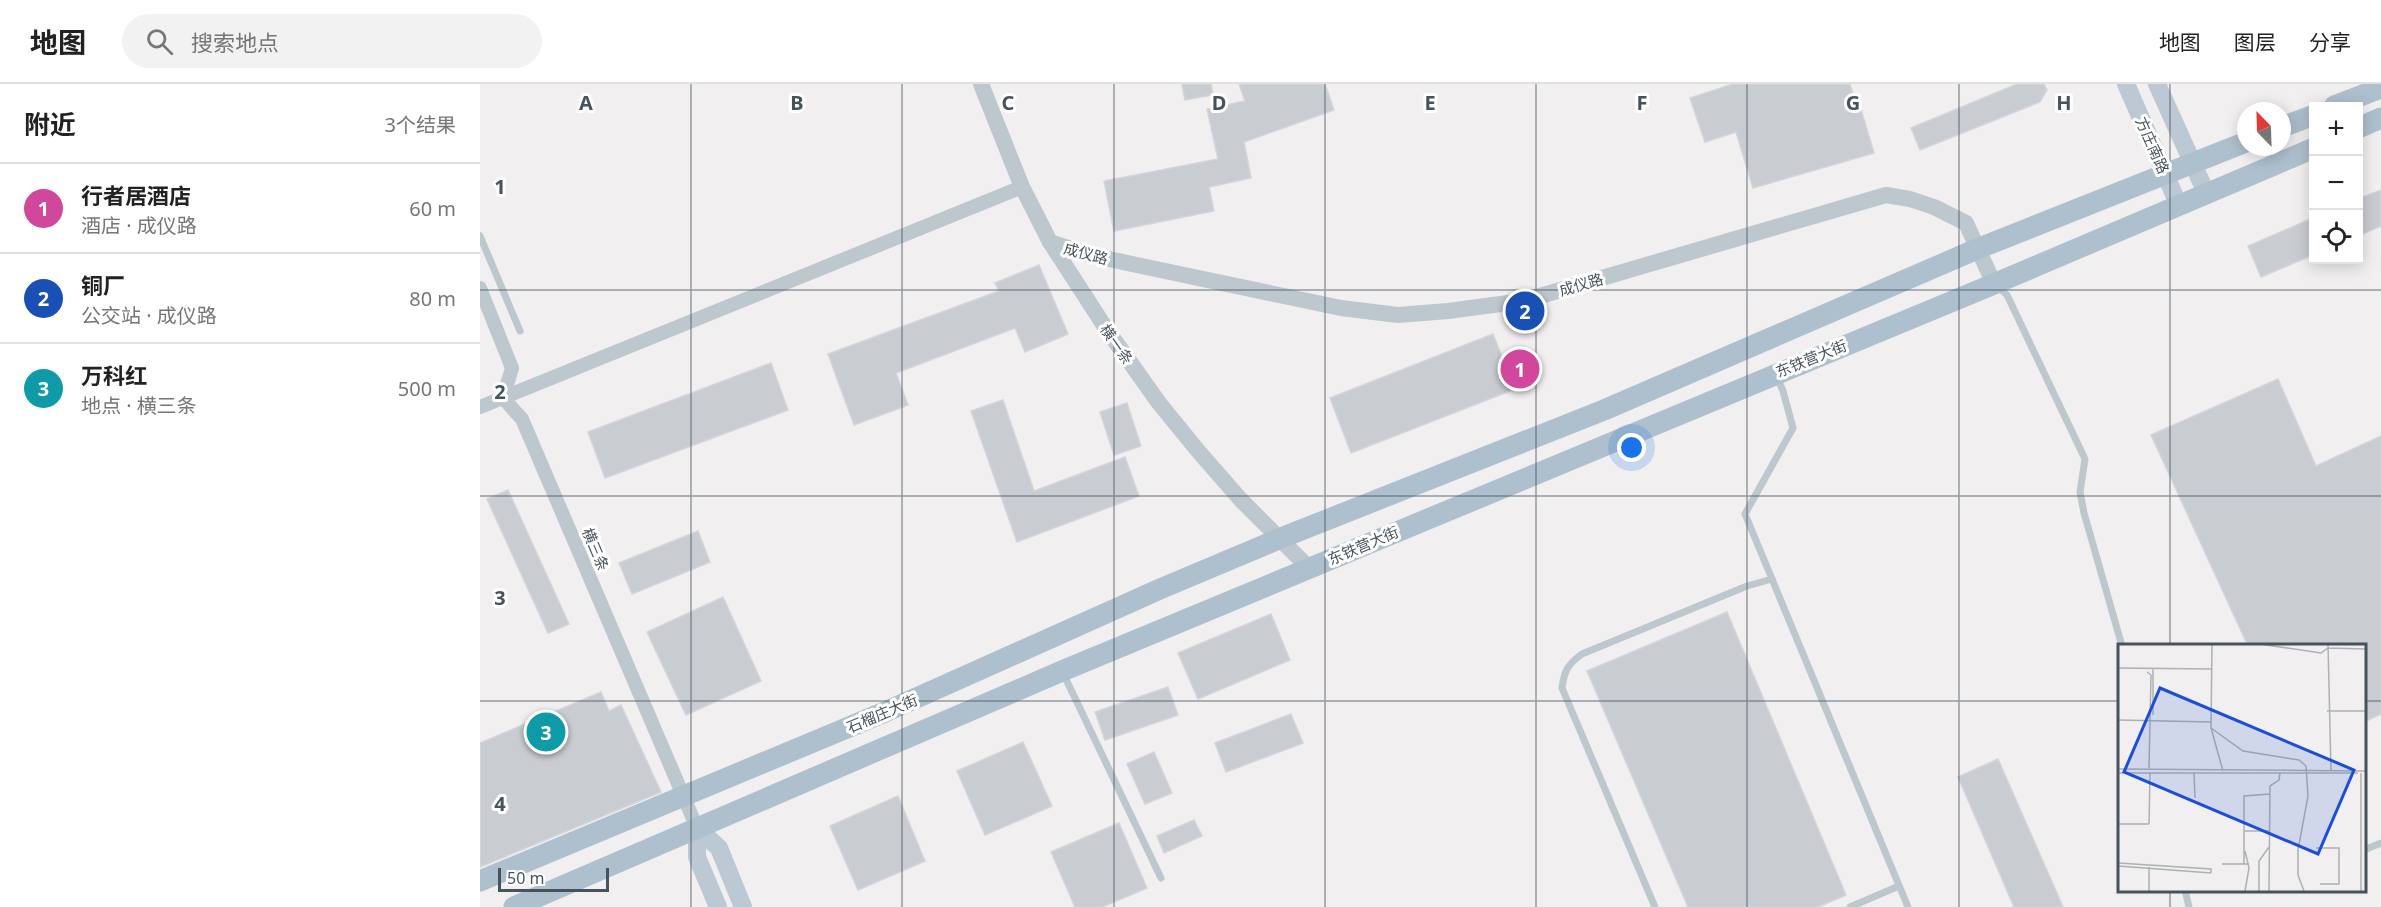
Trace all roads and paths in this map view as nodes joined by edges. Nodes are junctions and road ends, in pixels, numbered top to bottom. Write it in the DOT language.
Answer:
graph roads {
  1 [pos="981,84"];
  2 [pos="2126,84"];
  3 [pos="2157,84"];
  4 [pos="2381,87"];
  5 [pos="2344,102"];
  6 [pos="2309,117"];
  7 [pos="2381,118"];
  8 [pos="2291,124"];
  9 [pos="2363,126"];
  10 [pos="2237,146"];
  11 [pos="2309,150"];
  12 [pos="2193,163"];
  13 [pos="2165,173"];
  14 [pos="1022,187"];
  15 [pos="2207,195"];
  16 [pos="2179,206"];
  17 [pos="480,236"];
  18 [pos="1050,242"];
  19 [pos="1977,249"];
  20 [pos="1994,284"];
  21 [pos="480,288"];
  22 [pos="520,331"];
  23 [pos="1776,373"];
  24 [pos="502,398"];
  25 [pos="480,407"];
  26 [pos="1281,538"];
  27 [pos="1309,568"];
  28 [pos="1772,579"];
  29 [pos="2121,644"];
  30 [pos="1062,671"];
  31 [pos="684,796"];
  32 [pos="698,828"];
  33 [pos="2381,843"];
  34 [pos="2366,849"];
  35 [pos="1161,878"];
  36 [pos="480,881"];
  37 [pos="1899,886"];
  38 [pos="2185,892"];
  39 [pos="514,907"];
  40 [pos="718,907"];
  41 [pos="743,907"];
  42 [pos="1655,907"];
  43 [pos="1850,907"];
  44 [pos="1908,907"];
  45 [pos="2189,907"];
  1 -- 14 [label="street, 横一条"];
  2 -- 13 [label="main road, 方庄南路"];
  3 -- 12 [label="main road, 方庄南路"];
  4 -- 5 [label="main road"];
  6 -- 8 [label="main road"];
  7 -- 9 [label="main road"];
  10 -- 12 [label="main road"];
  11 -- 15 [label="main road, 东铁营大街"];
  12 -- 13 [label="main road"];
  12 -- 15 [label="main road, 方庄南路"];
  13 -- 16 [label="main road, 方庄南路"];
  13 -- 19 [label="main road"];
  14 -- 18 [label="street, 横一条"];
  14 -- 24 [label="street"];
  15 -- 16 [label="main road, 东铁营大街"];
  16 -- 20 [label="main road, 东铁营大街"];
  17 -- 22 [label="lane"];
  18 -- 19 [label="street, 成仪路"];
  18 -- 26 [label="street, 横一条"];
  19 -- 20 [label="street, 成仪路"];
  19 -- 26 [label="main road"];
  20 -- 23 [label="main road, 东铁营大街"];
  20 -- 29 [label="lane"];
  21 -- 24 [label="street"];
  23 -- 27 [label="main road, 东铁营大街"];
  23 -- 28 [label="lane"];
  24 -- 25 [label="street"];
  24 -- 31 [label="street, 横三条"];
  26 -- 27 [label="street, 横一条"];
  26 -- 31 [label="main road, 石榴庄大街"];
  27 -- 30 [label="main road"];
  28 -- 37 [label="lane"];
  28 -- 42 [label="lane"];
  30 -- 32 [label="main road"];
  30 -- 35 [label="lane"];
  31 -- 32 [label="street, 横三条"];
  31 -- 36 [label="main road, 石榴庄大街"];
  32 -- 39 [label="main road"];
  32 -- 40 [label="main road"];
  32 -- 41 [label="main road"];
  33 -- 34 [label="lane"];
  37 -- 43 [label="lane"];
  37 -- 44 [label="lane"];
  38 -- 45 [label="lane"];
}
